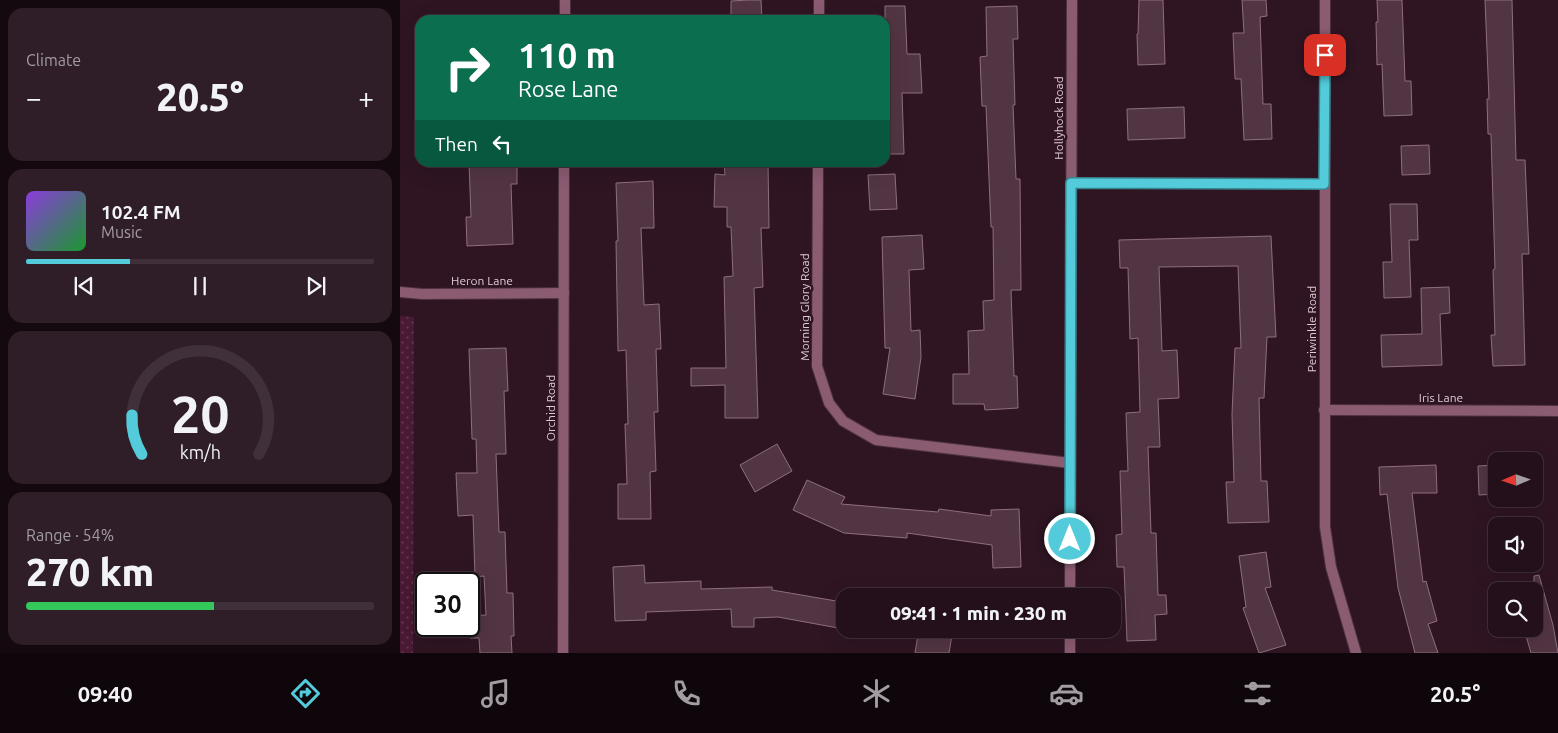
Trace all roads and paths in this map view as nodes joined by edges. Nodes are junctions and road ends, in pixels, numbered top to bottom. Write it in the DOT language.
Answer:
graph roads {
  1 [pos="565,0"];
  2 [pos="819,0"];
  3 [pos="1072,0"];
  4 [pos="1325,0"];
  5 [pos="565,15"];
  6 [pos="819,15"];
  7 [pos="564,167"];
  8 [pos="818,167"];
  9 [pos="1071,183"];
  10 [pos="1324,184"];
  11 [pos="400,292"];
  12 [pos="564,293"];
  13 [pos="1324,410"];
  14 [pos="1558,411"];
  15 [pos="1070,463"];
  16 [pos="1070,588"];
  17 [pos="1070,638"];
  18 [pos="563,653"];
  19 [pos="1070,653"];
  20 [pos="1356,653"];
  1 -- 5 [label="street"];
  2 -- 6 [label="street"];
  3 -- 9 [label="street, Hollyhock Road"];
  4 -- 10 [label="street, Periwinkle Road"];
  7 -- 12 [label="street, Orchid Road"];
  8 -- 15 [label="street, Morning Glory Road"];
  9 -- 10 [label="street"];
  9 -- 15 [label="street, Hollyhock Road"];
  10 -- 13 [label="street, Periwinkle Road"];
  11 -- 12 [label="street, Heron Lane"];
  12 -- 18 [label="street, Orchid Road"];
  13 -- 14 [label="street, Iris Lane"];
  13 -- 20 [label="street, Periwinkle Road"];
  15 -- 16 [label="street, Hollyhock Road"];
  17 -- 19 [label="street"];
}
